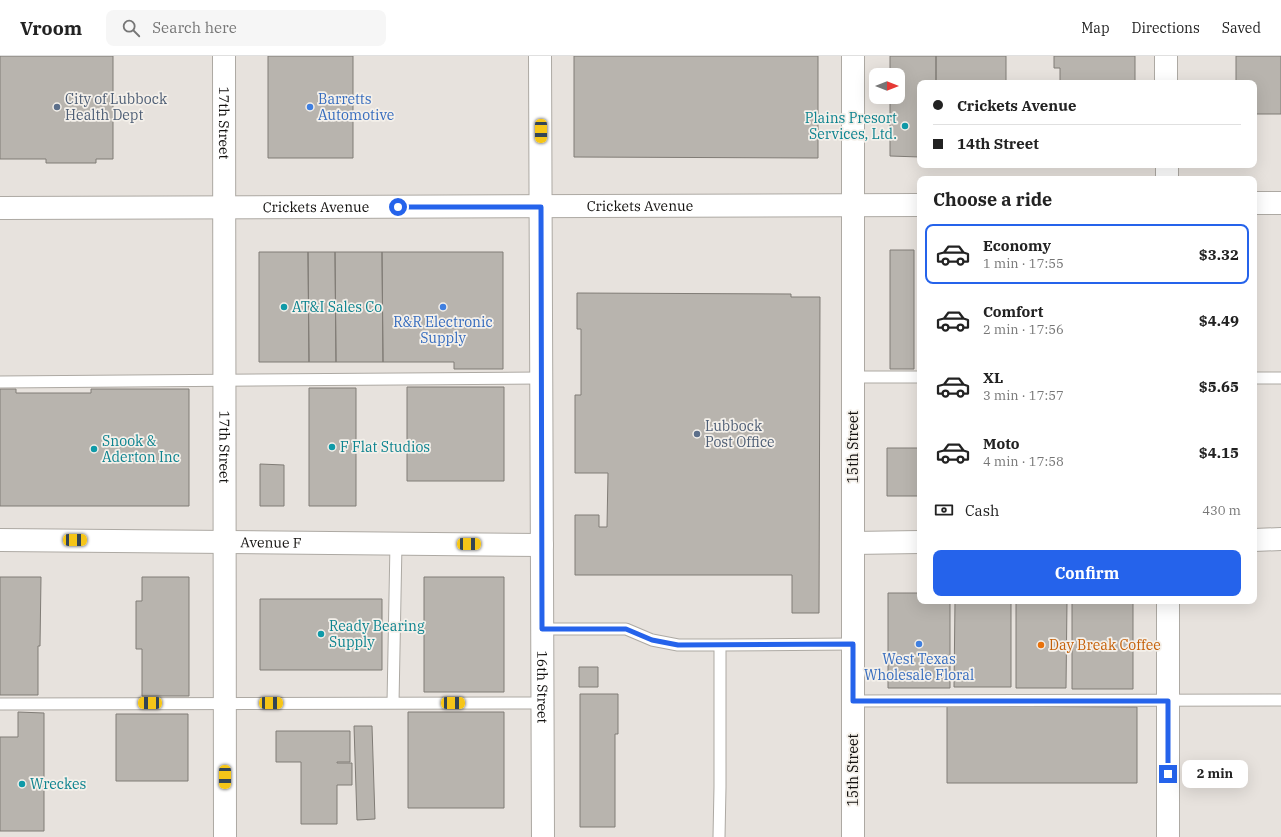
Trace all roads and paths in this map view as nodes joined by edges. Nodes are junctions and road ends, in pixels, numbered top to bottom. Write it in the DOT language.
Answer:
graph roads {
  1 [pos="224,56"];
  2 [pos="540,56"];
  3 [pos="853,56"];
  4 [pos="1166,56"];
  5 [pos="1166,80"];
  6 [pos="1257,203"];
  7 [pos="1281,203"];
  8 [pos="853,205"];
  9 [pos="917,205"];
  10 [pos="541,207"];
  11 [pos="0,208"];
  12 [pos="224,208"];
  13 [pos="853,377"];
  14 [pos="541,378"];
  15 [pos="917,378"];
  16 [pos="1257,378"];
  17 [pos="1281,378"];
  18 [pos="225,381"];
  19 [pos="0,382"];
  20 [pos="1281,539"];
  21 [pos="0,540"];
  22 [pos="1257,540"];
  23 [pos="225,541"];
  24 [pos="917,542"];
  25 [pos="396,543"];
  26 [pos="853,543"];
  27 [pos="542,544"];
  28 [pos="1168,604"];
  29 [pos="542,629"];
  30 [pos="853,644"];
  31 [pos="720,645"];
  32 [pos="1281,700"];
  33 [pos="853,701"];
  34 [pos="1168,701"];
  35 [pos="225,703"];
  36 [pos="393,703"];
  37 [pos="542,703"];
  38 [pos="0,704"];
  39 [pos="225,837"];
  40 [pos="542,837"];
  41 [pos="719,837"];
  42 [pos="853,837"];
  43 [pos="1168,837"];
  1 -- 12 [label="street, 17th Street"];
  2 -- 10 [label="street, 16th Street"];
  3 -- 8 [label="street, 15th Street"];
  4 -- 5 [label="street"];
  6 -- 7 [label="street"];
  8 -- 9 [label="street, Crickets Avenue"];
  8 -- 10 [label="street, Crickets Avenue"];
  8 -- 13 [label="street, 15th Street"];
  10 -- 12 [label="street, Crickets Avenue"];
  10 -- 14 [label="street, 16th Street"];
  11 -- 12 [label="street, Crickets Avenue"];
  12 -- 18 [label="street, 17th Street"];
  13 -- 15 [label="lane"];
  13 -- 26 [label="street, 15th Street"];
  14 -- 18 [label="lane"];
  14 -- 27 [label="street, 16th Street"];
  16 -- 17 [label="lane"];
  18 -- 19 [label="lane"];
  18 -- 23 [label="street, 17th Street"];
  20 -- 22 [label="street"];
  21 -- 23 [label="street, Avenue F"];
  23 -- 25 [label="street, Avenue F"];
  23 -- 35 [label="street, 17th Street"];
  24 -- 26 [label="street"];
  25 -- 27 [label="street, Avenue F"];
  25 -- 36 [label="lane"];
  26 -- 30 [label="street, 15th Street"];
  27 -- 29 [label="street, 16th Street"];
  28 -- 34 [label="street"];
  29 -- 31 [label="lane"];
  29 -- 37 [label="street, 16th Street"];
  30 -- 31 [label="lane"];
  30 -- 33 [label="street, 15th Street"];
  31 -- 41 [label="lane"];
  32 -- 34 [label="lane"];
  33 -- 34 [label="lane"];
  33 -- 42 [label="street, 15th Street"];
  34 -- 43 [label="street"];
  35 -- 36 [label="lane"];
  35 -- 38 [label="lane"];
  35 -- 39 [label="street, 17th Street"];
  36 -- 37 [label="lane"];
  37 -- 40 [label="street, 16th Street"];
}
